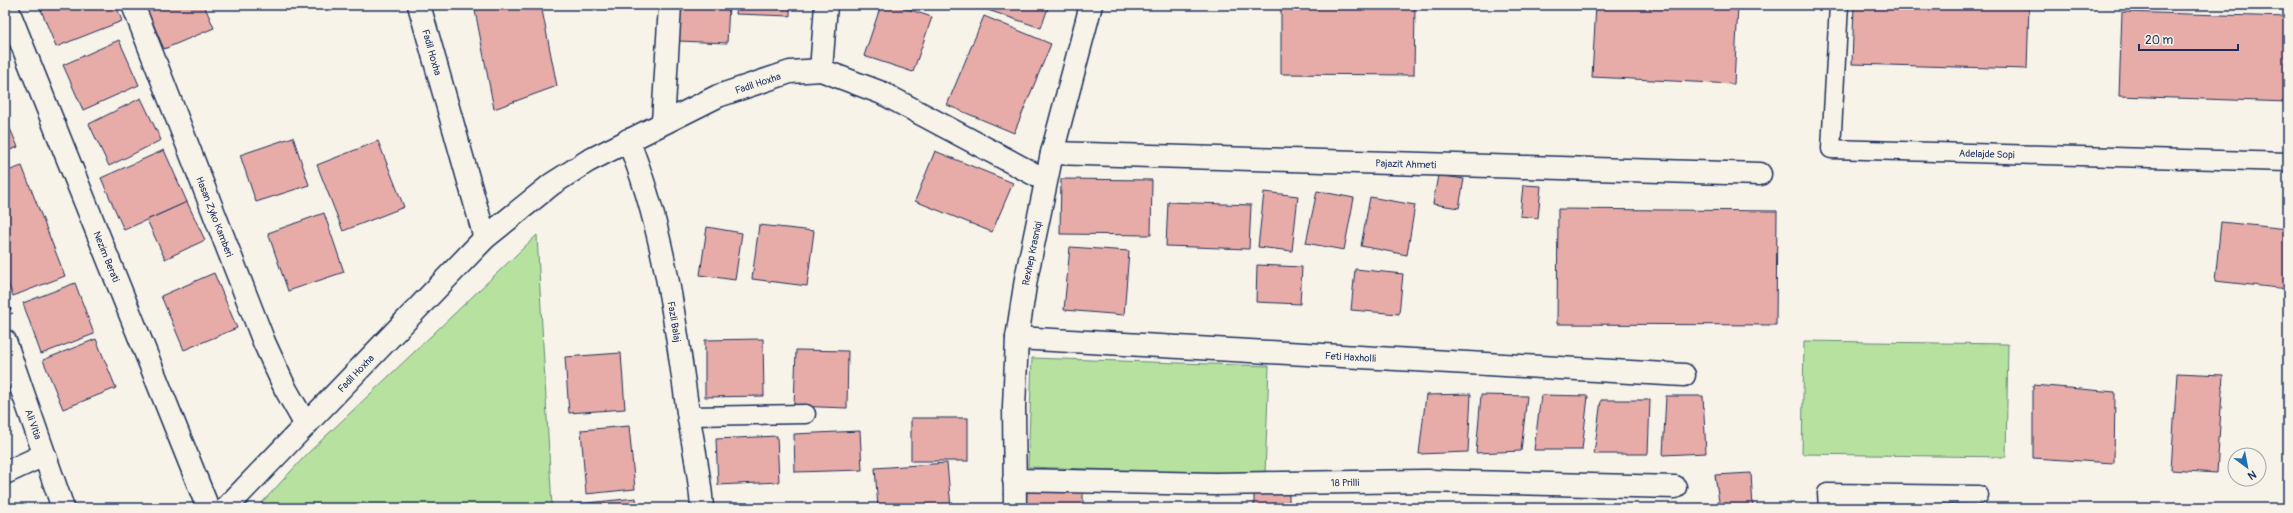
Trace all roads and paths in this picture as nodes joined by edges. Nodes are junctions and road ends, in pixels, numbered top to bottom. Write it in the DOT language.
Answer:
graph roads {
  1 [pos="6,5"];
  2 [pos="133,5"];
  3 [pos="419,5"];
  4 [pos="670,5"];
  5 [pos="826,5"];
  6 [pos="1091,5"];
  7 [pos="1839,5"];
  8 [pos="821,70"];
  9 [pos="663,123"];
  10 [pos="628,140"];
  11 [pos="1052,153"];
  12 [pos="2288,162"];
  13 [pos="1760,174"];
  14 [pos="1045,180"];
  15 [pos="485,238"];
  16 [pos="1017,338"];
  17 [pos="5,341"];
  18 [pos="1684,375"];
  19 [pos="806,414"];
  20 [pos="689,416"];
  21 [pos="306,425"];
  22 [pos="44,455"];
  23 [pos="5,472"];
  24 [pos="1014,480"];
  25 [pos="1675,487"];
  26 [pos="1979,495"];
  27 [pos="63,508"];
  28 [pos="208,508"];
  29 [pos="226,508"];
  30 [pos="702,508"];
  31 [pos="1015,508"];
  32 [pos="1828,508"];
  1 -- 28 [label="street, Nezim Berati"];
  2 -- 21 [label="street, Hasan Zyko Kamberi"];
  3 -- 15 [label="street, Fadil Hoxha"];
  4 -- 9 [label="street"];
  5 -- 8 [label="street"];
  6 -- 11 [label="street, Rexhep Krasniqi"];
  7 -- 12 [label="lane, Adelajde Sopi"];
  8 -- 9 [label="street, Fadil Hoxha"];
  8 -- 14 [label="street, Fadil Hoxha"];
  9 -- 10 [label="street, Fadil Hoxha"];
  10 -- 15 [label="street, Fadil Hoxha"];
  10 -- 20 [label="street, Fazli Balaj"];
  11 -- 13 [label="street, Pajazit Ahmeti"];
  11 -- 14 [label="street, Rexhep Krasniqi"];
  14 -- 16 [label="street, Rexhep Krasniqi"];
  15 -- 21 [label="street, Fadil Hoxha"];
  16 -- 18 [label="street, Feti Haxholli"];
  16 -- 24 [label="street, Rexhep Krasniqi"];
  17 -- 22 [label="street, Ali Vitia"];
  19 -- 20 [label="lane"];
  20 -- 30 [label="street, Fazli Balaj"];
  21 -- 29 [label="street, Fadil Hoxha"];
  22 -- 23 [label="street"];
  22 -- 27 [label="street, Ali Vitia"];
  24 -- 25 [label="street, 18 Prilli"];
  24 -- 31 [label="street, Rexhep Krasniqi"];
  26 -- 32 [label="lane"];
}
